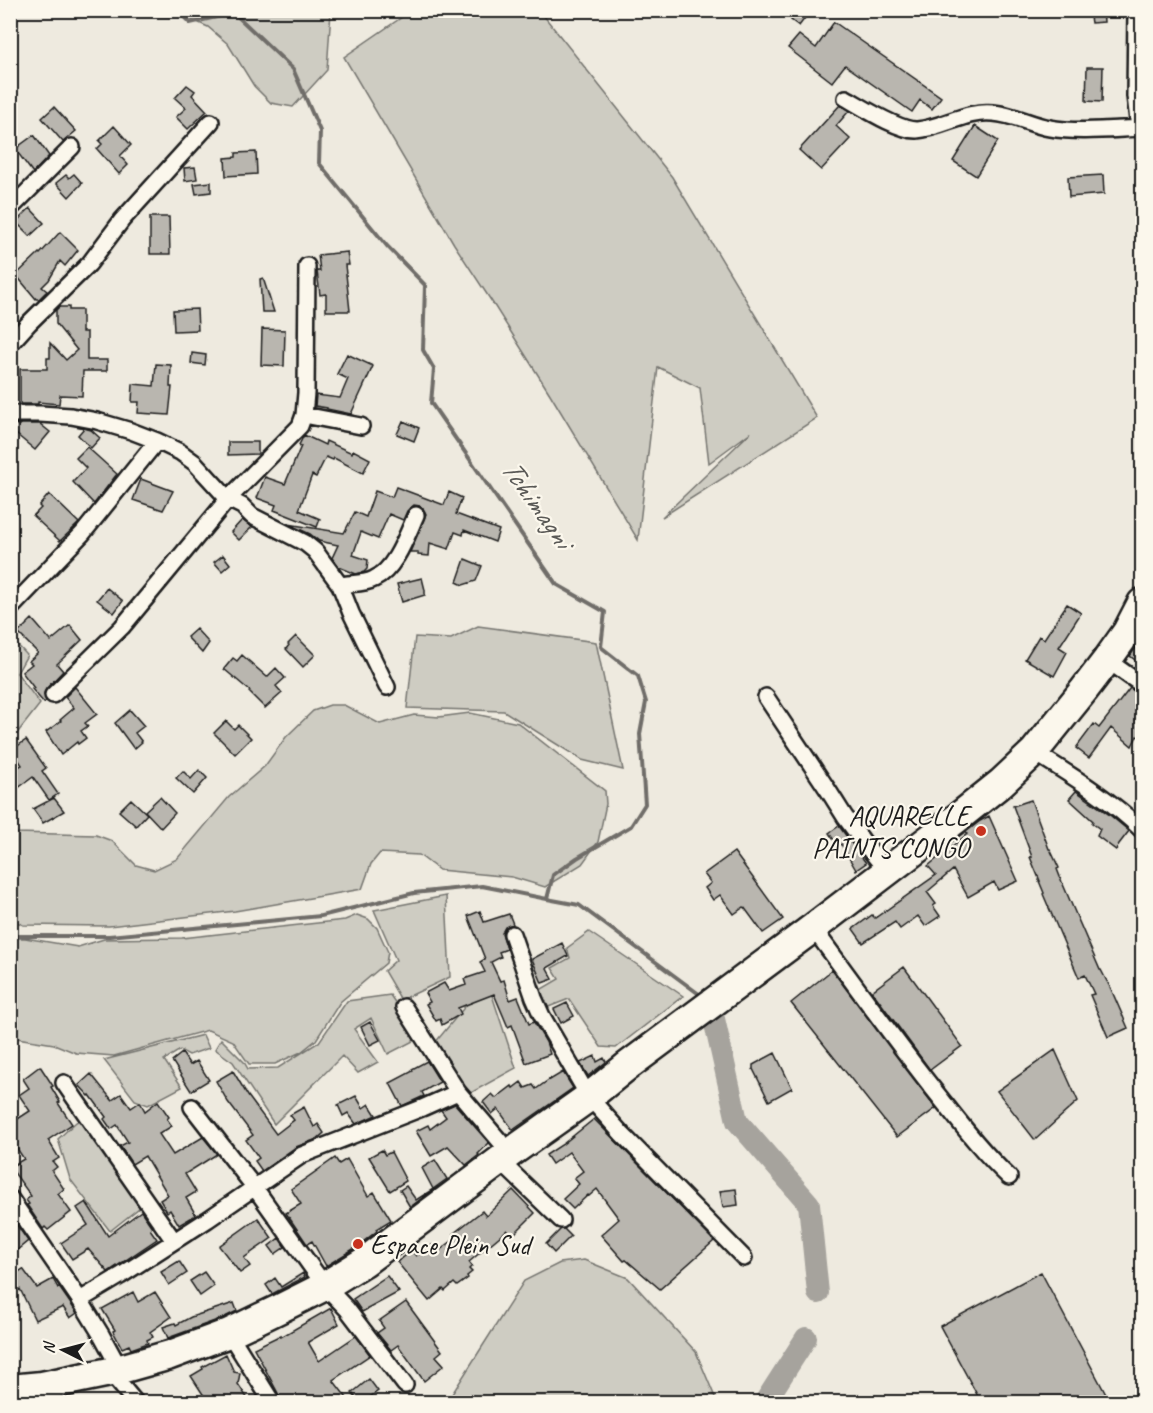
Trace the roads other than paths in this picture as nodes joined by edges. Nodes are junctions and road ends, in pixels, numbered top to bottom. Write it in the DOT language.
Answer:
graph roads {
  1 [pos="1136,10"];
  2 [pos="846,98"];
  3 [pos="211,122"];
  4 [pos="1141,128"];
  5 [pos="72,147"];
  6 [pos="10,209"];
  7 [pos="307,266"];
  8 [pos="10,344"];
  9 [pos="10,414"];
  10 [pos="304,415"];
  11 [pos="361,426"];
  12 [pos="157,441"];
  13 [pos="228,499"];
  14 [pos="416,515"];
  15 [pos="340,585"];
  16 [pos="1143,603"];
  17 [pos="10,609"];
  18 [pos="1107,660"];
  19 [pos="1143,685"];
  20 [pos="387,687"];
  21 [pos="53,695"];
  22 [pos="766,697"];
  23 [pos="1034,752"];
  24 [pos="1143,830"];
  25 [pos="887,870"];
  26 [pos="813,928"];
  27 [pos="512,934"];
  28 [pos="404,1007"];
  29 [pos="64,1083"];
  30 [pos="458,1092"];
  31 [pos="589,1097"];
  32 [pos="192,1107"];
  33 [pos="505,1157"];
  34 [pos="1009,1177"];
  35 [pos="255,1188"];
  36 [pos="10,1198"];
  37 [pos="561,1220"];
  38 [pos="174,1241"];
  39 [pos="744,1258"];
  40 [pos="324,1286"];
  41 [pos="80,1300"];
  42 [pos="229,1333"];
  43 [pos="115,1371"];
  44 [pos="405,1385"];
  45 [pos="11,1389"];
  46 [pos="45,1394"];
  47 [pos="135,1402"];
  48 [pos="272,1402"];
  1 -- 4 [label="street"];
  2 -- 4 [label="street"];
  3 -- 8 [label="street"];
  5 -- 6 [label="street"];
  7 -- 10 [label="street"];
  9 -- 12 [label="street"];
  10 -- 11 [label="street"];
  10 -- 13 [label="street"];
  12 -- 13 [label="street"];
  12 -- 17 [label="street"];
  13 -- 15 [label="street"];
  13 -- 21 [label="street"];
  14 -- 15 [label="street"];
  15 -- 20 [label="street"];
  16 -- 18 [label="highway"];
  18 -- 19 [label="street"];
  18 -- 23 [label="highway"];
  22 -- 25 [label="street"];
  23 -- 24 [label="street"];
  23 -- 25 [label="highway"];
  25 -- 26 [label="highway"];
  26 -- 31 [label="highway"];
  26 -- 34 [label="street"];
  27 -- 31 [label="street"];
  28 -- 30 [label="street"];
  29 -- 38 [label="street"];
  30 -- 33 [label="street"];
  30 -- 35 [label="street"];
  31 -- 33 [label="highway"];
  31 -- 39 [label="street"];
  32 -- 35 [label="street"];
  33 -- 37 [label="street"];
  33 -- 40 [label="highway"];
  35 -- 38 [label="street"];
  35 -- 40 [label="street"];
  36 -- 41 [label="street"];
  38 -- 41 [label="street"];
  40 -- 42 [label="highway"];
  40 -- 44 [label="street"];
  41 -- 43 [label="street"];
  42 -- 43 [label="highway"];
  42 -- 48 [label="street"];
  43 -- 46 [label="highway"];
  43 -- 47 [label="street"];
  45 -- 46 [label="highway"];
}
